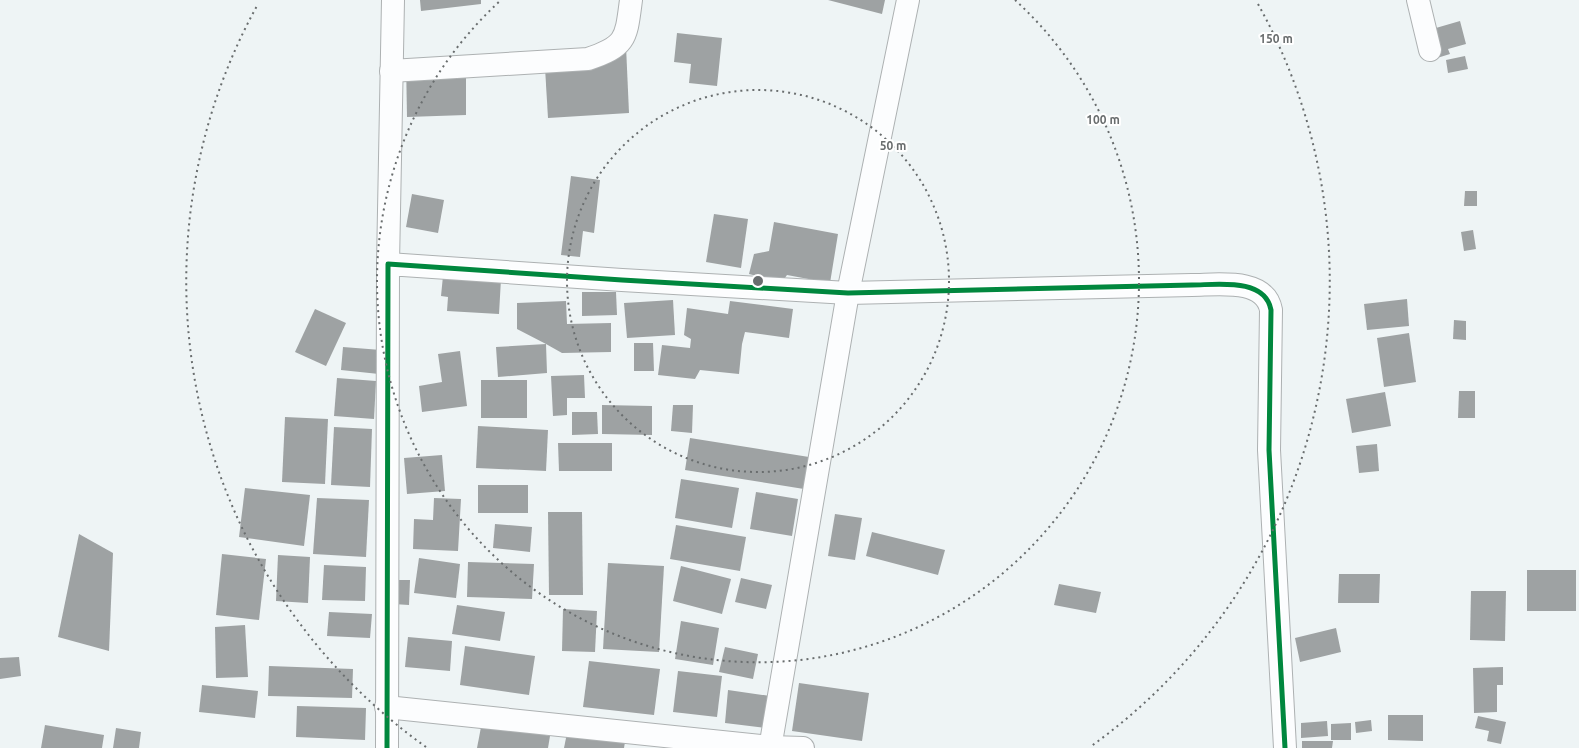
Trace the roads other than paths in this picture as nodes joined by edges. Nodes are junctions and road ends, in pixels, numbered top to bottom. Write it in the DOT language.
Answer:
graph roads {
  1 [pos="393,0"];
  2 [pos="631,0"];
  3 [pos="908,0"];
  4 [pos="1418,0"];
  5 [pos="1430,50"];
  6 [pos="391,71"];
  7 [pos="388,264"];
  8 [pos="848,292"];
  9 [pos="386,707"];
  10 [pos="770,747"];
  11 [pos="386,748"];
  12 [pos="803,748"];
  13 [pos="1285,748"];
  1 -- 6 [label="street"];
  2 -- 6 [label="street"];
  3 -- 8 [label="street"];
  4 -- 5 [label="street"];
  6 -- 7 [label="street"];
  7 -- 8 [label="street"];
  7 -- 9 [label="street"];
  8 -- 10 [label="street"];
  8 -- 13 [label="street"];
  9 -- 10 [label="street"];
  9 -- 11 [label="street"];
  10 -- 12 [label="street"];
}
